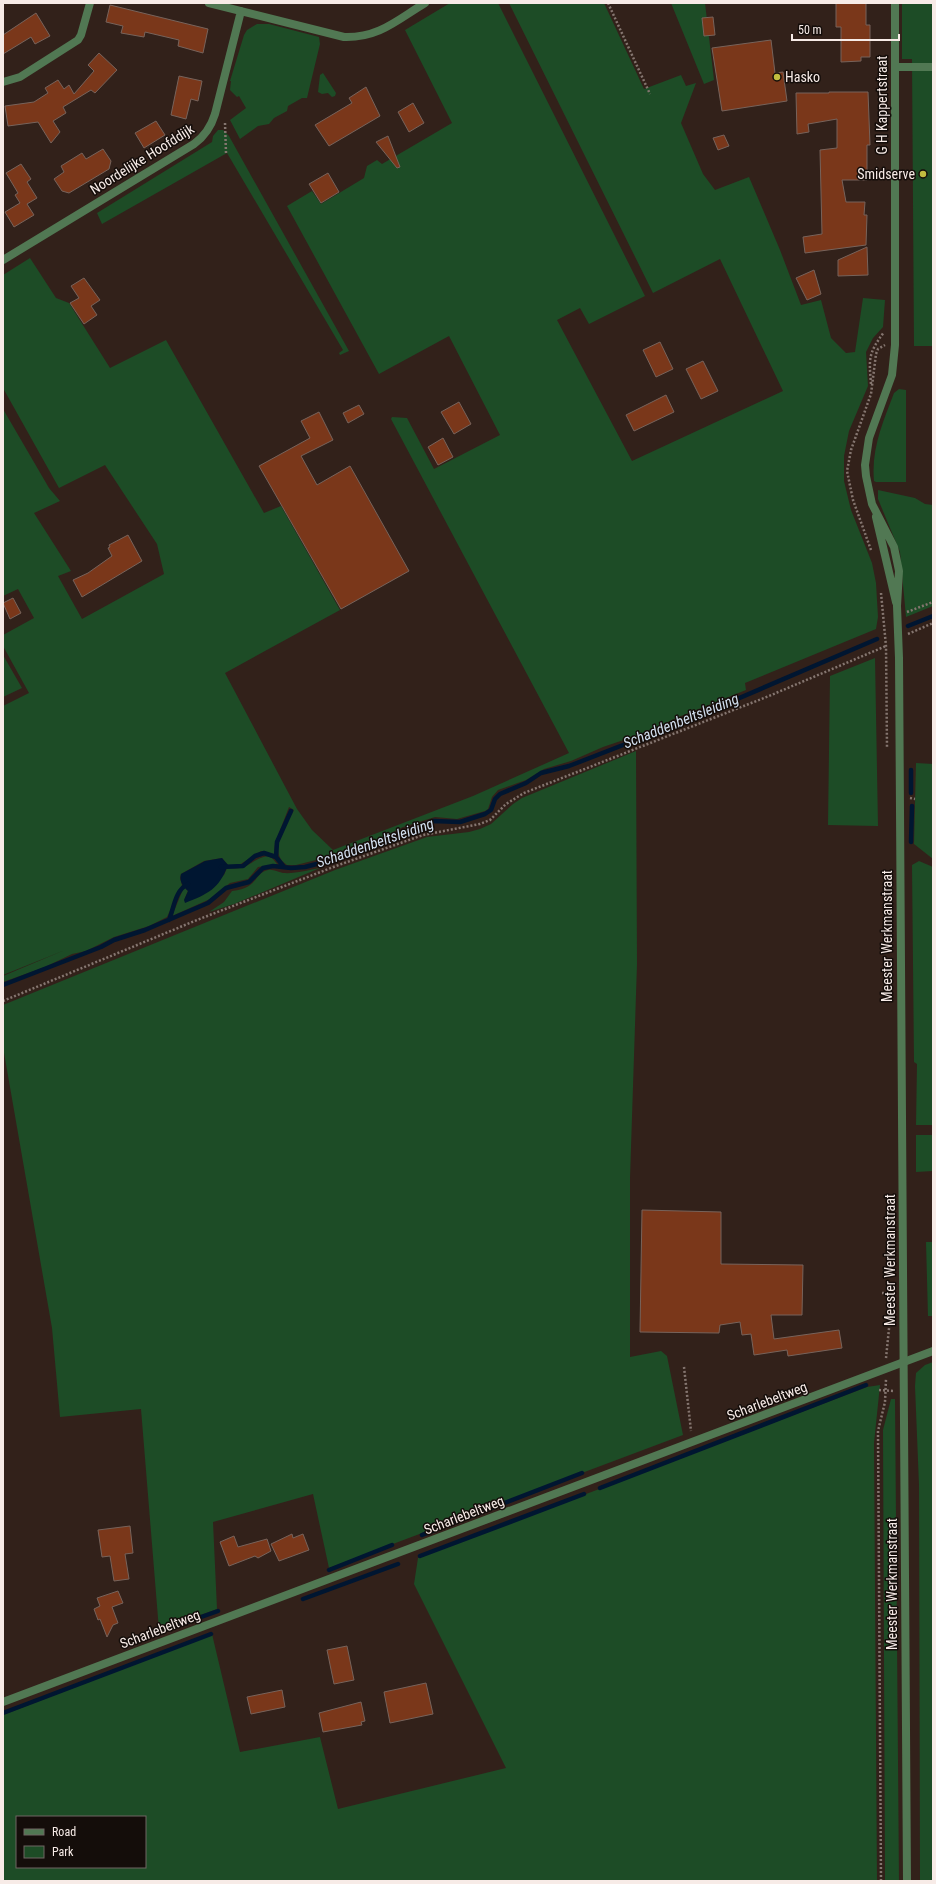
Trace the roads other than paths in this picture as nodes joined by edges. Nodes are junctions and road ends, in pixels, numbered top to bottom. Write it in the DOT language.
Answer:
graph roads {
  1 [pos="90,3"];
  2 [pos="209,3"];
  3 [pos="425,3"];
  4 [pos="895,3"];
  5 [pos="241,11"];
  6 [pos="933,67"];
  7 [pos="895,68"];
  8 [pos="3,82"];
  9 [pos="3,260"];
  10 [pos="898,639"];
  11 [pos="933,1351"];
  12 [pos="903,1362"];
  13 [pos="3,1702"];
  14 [pos="907,1881"];
  1 -- 8 [label="street"];
  2 -- 5 [label="street"];
  3 -- 5 [label="street"];
  4 -- 7 [label="street, G H Kappertstraat"];
  5 -- 9 [label="street, Noordelijke Hoofddijk"];
  6 -- 7 [label="street"];
  7 -- 10 [label="street, G H Kappertstraat"];
  10 -- 12 [label="street, Meester Werkmanstraat"];
  11 -- 12 [label="street, Scharlebeltweg"];
  12 -- 13 [label="street, Scharlebeltweg"];
  12 -- 14 [label="street, Meester Werkmanstraat"];
}
